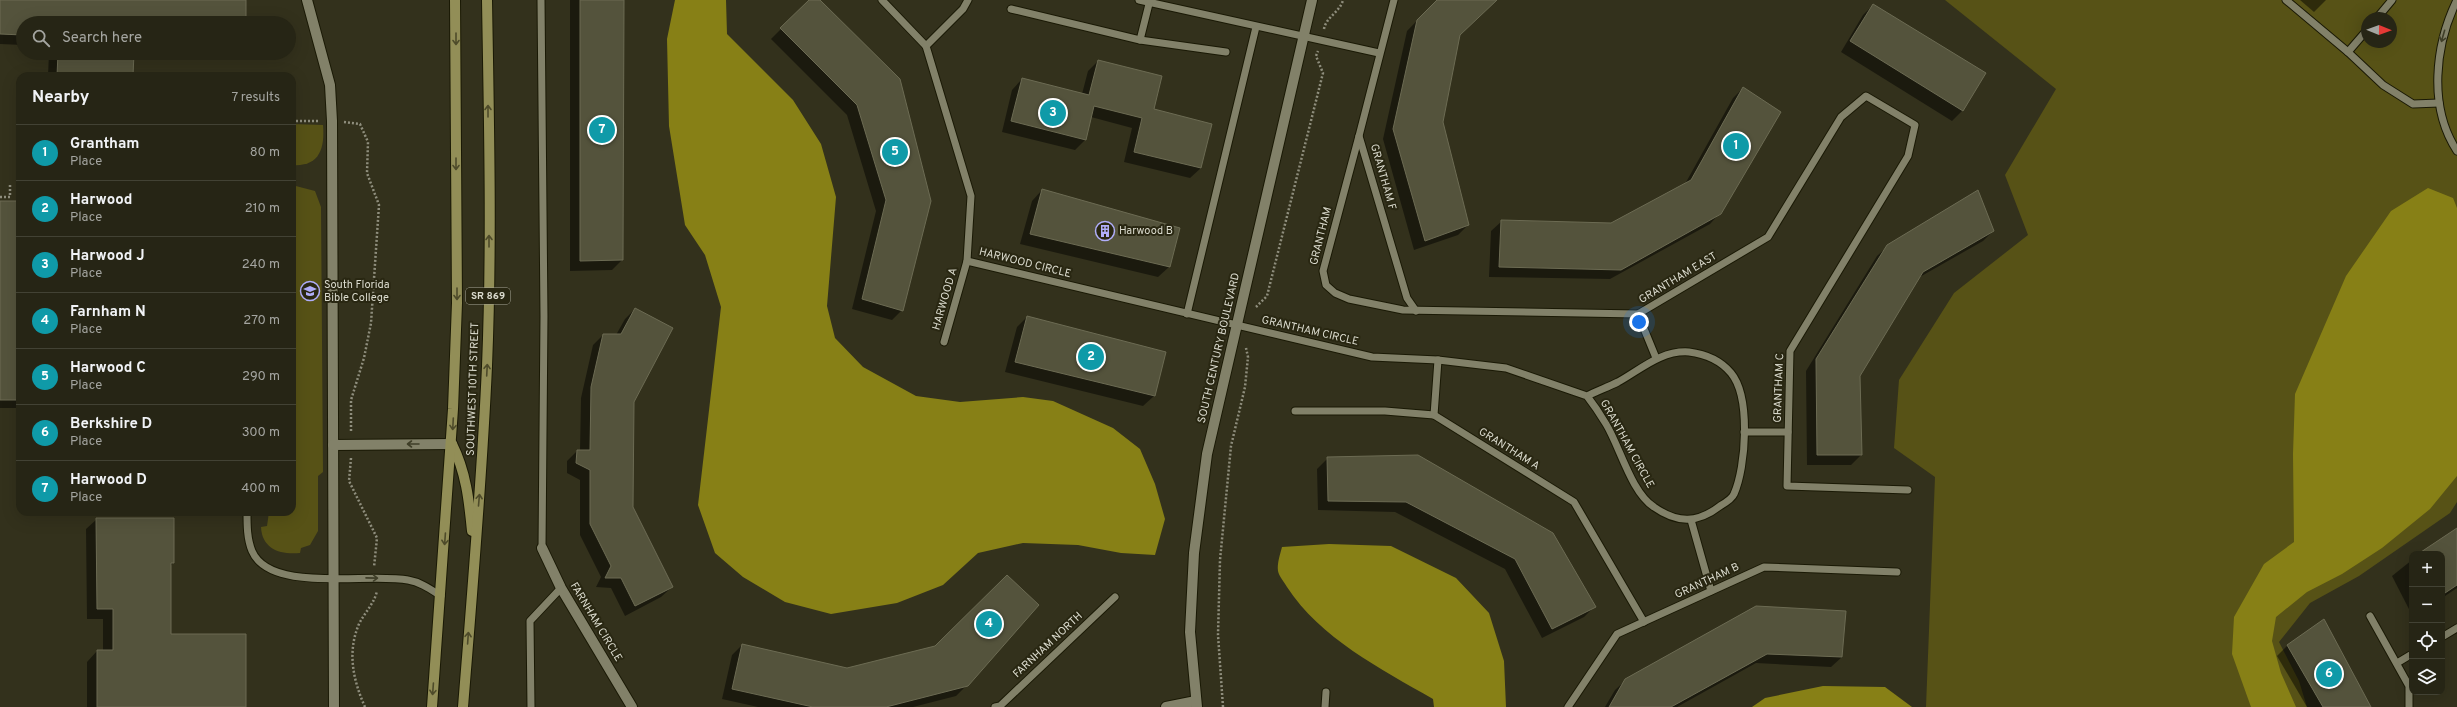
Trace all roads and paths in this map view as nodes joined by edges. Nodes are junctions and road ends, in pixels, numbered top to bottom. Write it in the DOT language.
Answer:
graph roads {
  1 [pos="307,0"];
  2 [pos="455,0"];
  3 [pos="487,0"];
  4 [pos="541,0"];
  5 [pos="882,0"];
  6 [pos="968,0"];
  7 [pos="1139,0"];
  8 [pos="1312,0"];
  9 [pos="1343,0"];
  10 [pos="1394,0"];
  11 [pos="2286,0"];
  12 [pos="2392,0"];
  13 [pos="2457,0"];
  14 [pos="1150,1"];
  15 [pos="1011,8"];
  16 [pos="2382,12"];
  17 [pos="1325,24"];
  18 [pos="1256,27"];
  19 [pos="1303,36"];
  20 [pos="2361,37"];
  21 [pos="1140,40"];
  22 [pos="926,46"];
  23 [pos="1226,52"];
  24 [pos="2348,52"];
  25 [pos="1379,53"];
  26 [pos="1316,56"];
  27 [pos="2439,103"];
  28 [pos="296,121"];
  29 [pos="332,121"];
  30 [pos="1359,136"];
  31 [pos="2457,151"];
  32 [pos="1908,156"];
  33 [pos="10,183"];
  34 [pos="0,198"];
  35 [pos="967,261"];
  36 [pos="1256,306"];
  37 [pos="1403,310"];
  38 [pos="1416,311"];
  39 [pos="1187,314"];
  40 [pos="1638,314"];
  41 [pos="1238,326"];
  42 [pos="944,342"];
  43 [pos="1246,344"];
  44 [pos="1656,358"];
  45 [pos="1438,360"];
  46 [pos="1588,396"];
  47 [pos="1295,411"];
  48 [pos="1434,415"];
  49 [pos="1744,432"];
  50 [pos="1788,432"];
  51 [pos="452,444"];
  52 [pos="332,445"];
  53 [pos="352,445"];
  54 [pos="1908,490"];
  55 [pos="247,516"];
  56 [pos="1691,520"];
  57 [pos="542,548"];
  58 [pos="475,553"];
  59 [pos="374,567"];
  60 [pos="1897,572"];
  61 [pos="333,578"];
  62 [pos="561,588"];
  63 [pos="377,591"];
  64 [pos="1711,591"];
  65 [pos="441,596"];
  66 [pos="1115,597"];
  67 [pos="2370,616"];
  68 [pos="1644,622"];
  69 [pos="2457,628"];
  70 [pos="2445,635"];
  71 [pos="2409,656"];
  72 [pos="2397,663"];
  73 [pos="1326,692"];
  74 [pos="1196,704"];
  75 [pos="334,707"];
  76 [pos="365,707"];
  77 [pos="432,707"];
  78 [pos="463,707"];
  79 [pos="531,707"];
  80 [pos="632,707"];
  81 [pos="996,707"];
  82 [pos="1166,707"];
  83 [pos="1223,707"];
  84 [pos="1325,707"];
  85 [pos="1568,707"];
  86 [pos="2409,707"];
  1 -- 29 [label="street"];
  2 -- 51 [label="main road, SOUTHWEST 10TH STREET / SR 869, one-way"];
  58 -- 3 [label="main road, SOUTHWEST 10TH STREET / SR 869, one-way"];
  4 -- 57 [label="lane"];
  5 -- 22 [label="lane"];
  6 -- 22 [label="lane"];
  7 -- 14 [label="lane"];
  8 -- 19 [label="street, SOUTH CENTURY BOULEVARD"];
  9 -- 17 [label="path"];
  10 -- 25 [label="lane, GRANTHAM F"];
  11 -- 24 [label="lane"];
  12 -- 16 [label="lane"];
  13 -- 27 [label="lane, one-way"];
  14 -- 18 [label="lane"];
  14 -- 21 [label="lane"];
  15 -- 21 [label="lane"];
  18 -- 19 [label="lane"];
  18 -- 39 [label="lane"];
  19 -- 25 [label="lane"];
  19 -- 41 [label="street, SOUTH CENTURY BOULEVARD"];
  20 -- 24 [label="lane"];
  21 -- 23 [label="lane"];
  22 -- 35 [label="lane, HARWOOD CIRCLE"];
  24 -- 27 [label="lane"];
  25 -- 30 [label="lane, GRANTHAM F"];
  26 -- 36 [label="path"];
  27 -- 31 [label="lane"];
  28 -- 29 [label="path"];
  29 -- 52 [label="street"];
  29 -- 53 [label="path"];
  30 -- 37 [label="lane, GRANTHAM"];
  30 -- 38 [label="lane, GRANTHAM F"];
  32 -- 40 [label="lane, GRANTHAM EAST"];
  32 -- 50 [label="lane, GRANTHAM C"];
  33 -- 34 [label="path"];
  35 -- 39 [label="lane, HARWOOD CIRCLE"];
  35 -- 42 [label="lane, HARWOOD A"];
  37 -- 38 [label="lane, GRANTHAM EAST"];
  38 -- 40 [label="lane, GRANTHAM EAST"];
  39 -- 41 [label="lane, HARWOOD CIRCLE"];
  40 -- 44 [label="lane"];
  41 -- 45 [label="lane, GRANTHAM CIRCLE"];
  41 -- 74 [label="street, SOUTH CENTURY BOULEVARD"];
  43 -- 83 [label="path"];
  44 -- 46 [label="lane, GRANTHAM CIRCLE"];
  44 -- 49 [label="lane, GRANTHAM CIRCLE"];
  45 -- 46 [label="lane, GRANTHAM CIRCLE"];
  45 -- 48 [label="lane"];
  46 -- 56 [label="lane, GRANTHAM CIRCLE"];
  47 -- 48 [label="lane, GRANTHAM A"];
  48 -- 68 [label="lane, GRANTHAM A"];
  49 -- 50 [label="lane"];
  49 -- 56 [label="lane, GRANTHAM CIRCLE"];
  50 -- 54 [label="lane, GRANTHAM C"];
  51 -- 53 [label="street, one-way"];
  51 -- 58 [label="main road"];
  51 -- 65 [label="main road, SOUTHWEST 10TH STREET / SR 869, one-way"];
  52 -- 53 [label="street"];
  52 -- 61 [label="street"];
  53 -- 59 [label="path"];
  55 -- 61 [label="lane"];
  56 -- 64 [label="lane"];
  57 -- 62 [label="street, FARNHAM CIRCLE"];
  78 -- 58 [label="main road, SOUTHWEST 10TH STREET / SR 869, one-way"];
  60 -- 64 [label="lane, GRANTHAM B"];
  61 -- 65 [label="lane, one-way"];
  61 -- 75 [label="street"];
  62 -- 79 [label="lane"];
  62 -- 80 [label="street, FARNHAM CIRCLE"];
  63 -- 76 [label="path"];
  64 -- 68 [label="lane, GRANTHAM B"];
  65 -- 77 [label="main road, SOUTHWEST 10TH STREET / SR 869, one-way"];
  66 -- 81 [label="lane, FARNHAM NORTH"];
  67 -- 72 [label="lane"];
  68 -- 85 [label="lane, GRANTHAM B"];
  69 -- 70 [label="lane"];
  71 -- 72 [label="lane"];
  72 -- 86 [label="lane"];
  73 -- 84 [label="lane"];
  74 -- 82 [label="street"];
}
